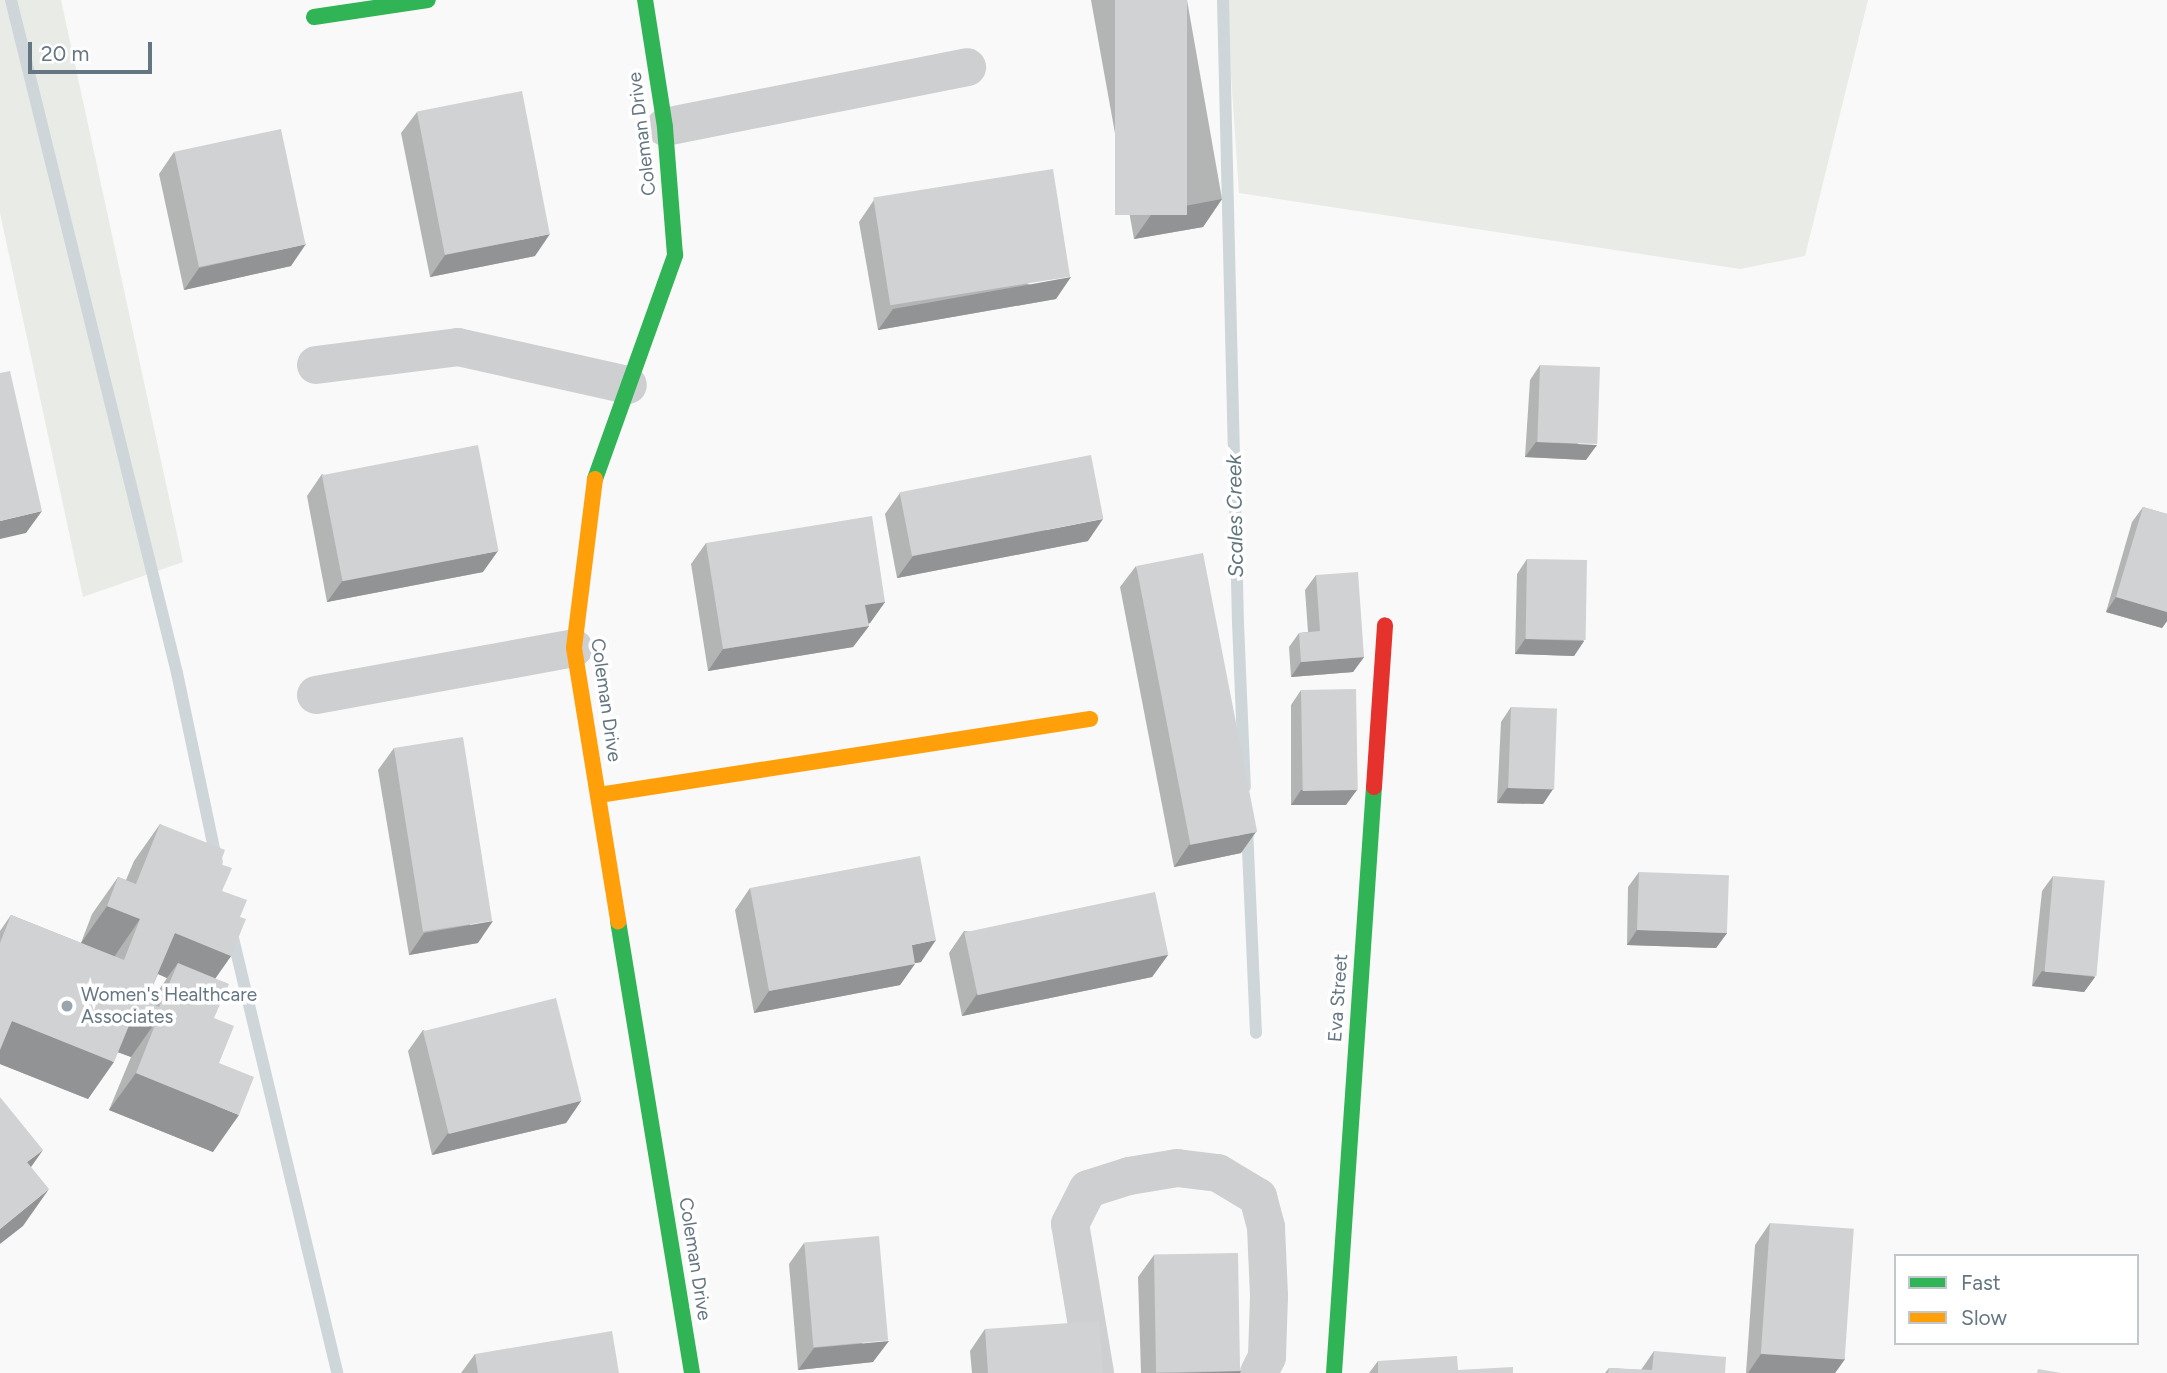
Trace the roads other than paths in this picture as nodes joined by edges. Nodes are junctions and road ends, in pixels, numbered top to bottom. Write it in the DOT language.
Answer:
graph roads {
  1 [pos="428,0"];
  2 [pos="645,0"];
  3 [pos="314,18"];
  4 [pos="967,67"];
  5 [pos="665,127"];
  6 [pos="316,365"];
  7 [pos="628,385"];
  8 [pos="1385,625"];
  9 [pos="574,648"];
  10 [pos="316,695"];
  11 [pos="1090,719"];
  12 [pos="598,795"];
  13 [pos="692,1373"];
  14 [pos="1095,1373"];
  15 [pos="1259,1373"];
  16 [pos="1334,1373"];
  1 -- 3 [label="street"];
  2 -- 5 [label="street, Coleman Drive"];
  4 -- 5 [label="street"];
  5 -- 7 [label="street, Coleman Drive"];
  6 -- 7 [label="street"];
  7 -- 9 [label="street, Coleman Drive"];
  8 -- 16 [label="street, Eva Street"];
  9 -- 10 [label="street"];
  9 -- 12 [label="street, Coleman Drive"];
  11 -- 12 [label="street"];
  12 -- 13 [label="street, Coleman Drive"];
  14 -- 15 [label="street"];
}
